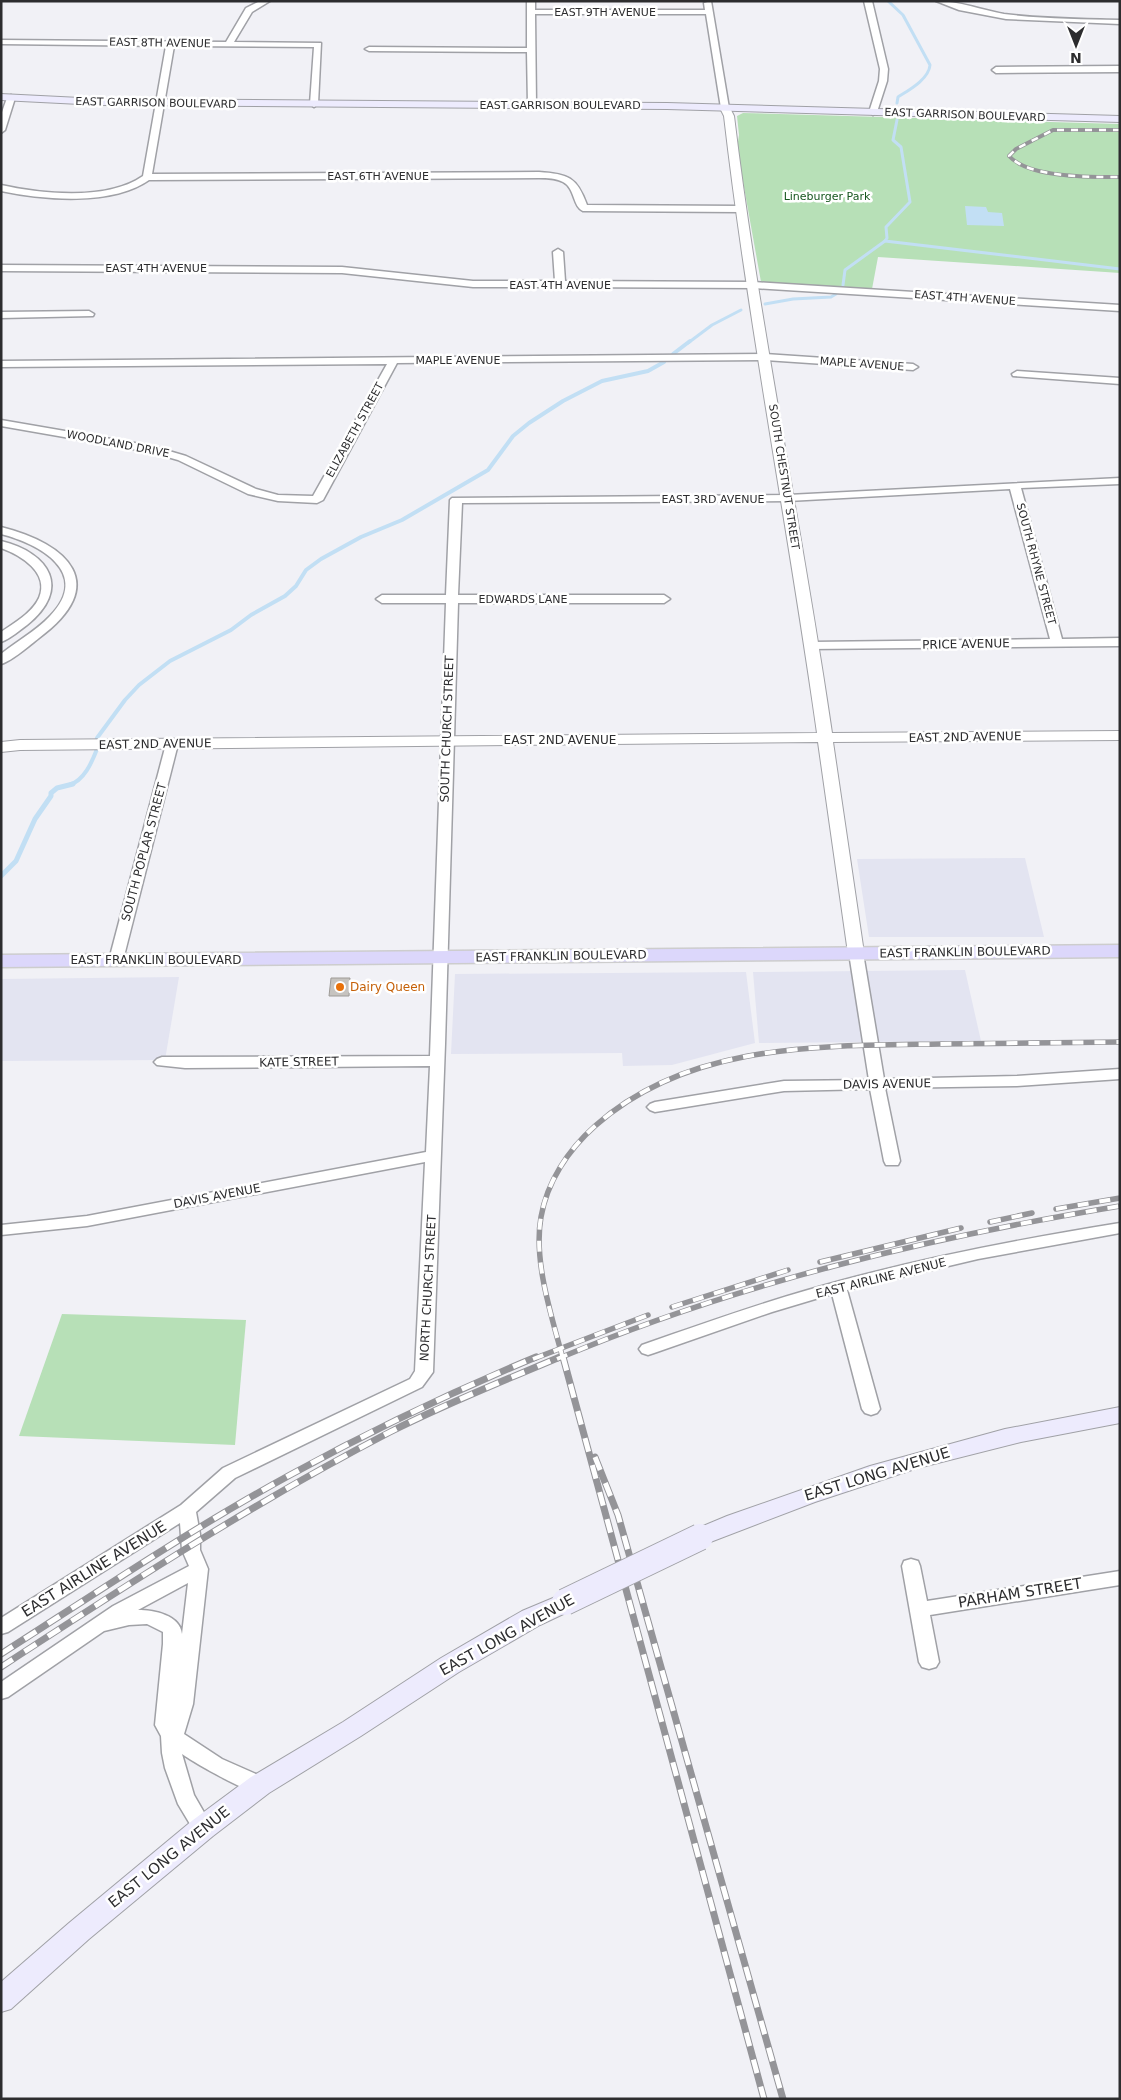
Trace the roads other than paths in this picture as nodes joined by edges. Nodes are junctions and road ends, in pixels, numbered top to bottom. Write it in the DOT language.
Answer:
graph roads {
  1 [pos="530,1"];
  2 [pos="708,1"];
  3 [pos="868,1"];
  4 [pos="940,1"];
  5 [pos="265,2"];
  6 [pos="531,12"];
  7 [pos="710,12"];
  8 [pos="1120,22"];
  9 [pos="1,42"];
  10 [pos="170,44"];
  11 [pos="229,44"];
  12 [pos="369,49"];
  13 [pos="531,50"];
  14 [pos="1120,69"];
  15 [pos="996,70"];
  16 [pos="6,98"];
  17 [pos="160,103"];
  18 [pos="314,104"];
  19 [pos="532,105"];
  20 [pos="725,108"];
  21 [pos="873,112"];
  22 [pos="1120,119"];
  23 [pos="1,130"];
  24 [pos="147,177"];
  25 [pos="1,188"];
  26 [pos="740,209"];
  27 [pos="558,252"];
  28 [pos="1,268"];
  29 [pos="754,285"];
  30 [pos="560,286"];
  31 [pos="1120,308"];
  32 [pos="89,314"];
  33 [pos="1,315"];
  34 [pos="765,357"];
  35 [pos="394,360"];
  36 [pos="1,364"];
  37 [pos="914,367"];
  38 [pos="1017,374"];
  39 [pos="1120,381"];
  40 [pos="1,423"];
  41 [pos="1120,481"];
  42 [pos="1015,485"];
  43 [pos="788,498"];
  44 [pos="317,500"];
  45 [pos="456,500"];
  46 [pos="1,530"];
  47 [pos="1,544"];
  48 [pos="452,598"];
  49 [pos="382,599"];
  50 [pos="664,599"];
  51 [pos="1,638"];
  52 [pos="1120,642"];
  53 [pos="1057,643"];
  54 [pos="812,646"];
  55 [pos="1,660"];
  56 [pos="1120,735"];
  57 [pos="824,738"];
  58 [pos="446,741"];
  59 [pos="172,744"];
  60 [pos="1,747"];
  61 [pos="1120,951"];
  62 [pos="856,953"];
  63 [pos="440,958"];
  64 [pos="1,960"];
  65 [pos="116,960"];
  66 [pos="436,1061"];
  67 [pos="162,1062"];
  68 [pos="1120,1074"];
  69 [pos="877,1085"];
  70 [pos="655,1107"];
  71 [pos="432,1156"];
  72 [pos="892,1161"];
  73 [pos="1120,1228"];
  74 [pos="1,1230"];
  75 [pos="838,1287"];
  76 [pos="648,1349"];
  77 [pos="871,1410"];
  78 [pos="1120,1415"];
  79 [pos="187,1510"];
  80 [pos="911,1566"];
  81 [pos="199,1569"];
  82 [pos="1120,1578"];
  83 [pos="920,1609"];
  84 [pos="4,1620"];
  85 [pos="101,1624"];
  86 [pos="929,1662"];
  87 [pos="1,1692"];
  88 [pos="173,1737"];
  89 [pos="260,1785"];
  90 [pos="203,1828"];
  91 [pos="1,2000"];
  1 -- 6 [label="street"];
  2 -- 7 [label="street, SOUTH CHESTNUT STREET"];
  3 -- 21 [label="street"];
  4 -- 8 [label="street"];
  5 -- 11 [label="street"];
  6 -- 7 [label="street, EAST 9TH AVENUE"];
  6 -- 13 [label="street"];
  7 -- 20 [label="street, SOUTH CHESTNUT STREET"];
  9 -- 10 [label="street, EAST 8TH AVENUE"];
  10 -- 11 [label="street, EAST 8TH AVENUE"];
  10 -- 17 [label="street"];
  11 -- 18 [label="street, EAST 8TH AVENUE"];
  12 -- 13 [label="street"];
  13 -- 19 [label="street"];
  14 -- 15 [label="street"];
  16 -- 17 [label="main road, EAST GARRISON BOULEVARD"];
  16 -- 23 [label="street"];
  17 -- 18 [label="main road, EAST GARRISON BOULEVARD"];
  17 -- 24 [label="street"];
  18 -- 19 [label="main road, EAST GARRISON BOULEVARD"];
  19 -- 20 [label="main road, EAST GARRISON BOULEVARD"];
  20 -- 21 [label="main road, EAST GARRISON BOULEVARD"];
  20 -- 26 [label="street, SOUTH CHESTNUT STREET"];
  21 -- 22 [label="main road, EAST GARRISON BOULEVARD"];
  24 -- 25 [label="street, EAST 6TH AVENUE"];
  24 -- 26 [label="street, EAST 6TH AVENUE"];
  26 -- 29 [label="street, SOUTH CHESTNUT STREET"];
  27 -- 30 [label="street"];
  28 -- 30 [label="street, EAST 4TH AVENUE"];
  29 -- 30 [label="street, EAST 4TH AVENUE"];
  29 -- 31 [label="street, EAST 4TH AVENUE"];
  29 -- 34 [label="street, SOUTH CHESTNUT STREET"];
  32 -- 33 [label="street"];
  34 -- 35 [label="street, MAPLE AVENUE"];
  34 -- 37 [label="street, MAPLE AVENUE"];
  34 -- 43 [label="street, SOUTH CHESTNUT STREET"];
  35 -- 36 [label="street, MAPLE AVENUE"];
  35 -- 44 [label="street, ELIZABETH STREET"];
  38 -- 39 [label="street"];
  40 -- 44 [label="street, WOODLAND DRIVE"];
  41 -- 42 [label="street, EAST 3RD AVENUE"];
  42 -- 43 [label="street, EAST 3RD AVENUE"];
  42 -- 53 [label="street, SOUTH RHYNE STREET"];
  43 -- 45 [label="street, EAST 3RD AVENUE"];
  43 -- 54 [label="street, SOUTH CHESTNUT STREET"];
  45 -- 48 [label="street, SOUTH CHURCH STREET"];
  46 -- 55 [label="street"];
  47 -- 51 [label="street"];
  48 -- 49 [label="street, EDWARDS LANE"];
  48 -- 50 [label="street, EDWARDS LANE"];
  48 -- 58 [label="street, SOUTH CHURCH STREET"];
  52 -- 53 [label="street, PRICE AVENUE"];
  53 -- 54 [label="street, PRICE AVENUE"];
  54 -- 57 [label="street, SOUTH CHESTNUT STREET"];
  56 -- 57 [label="street, EAST 2ND AVENUE"];
  57 -- 58 [label="street, EAST 2ND AVENUE"];
  57 -- 62 [label="street, SOUTH CHESTNUT STREET"];
  58 -- 59 [label="street, EAST 2ND AVENUE"];
  58 -- 63 [label="street, SOUTH CHURCH STREET"];
  59 -- 60 [label="street, EAST 2ND AVENUE"];
  59 -- 65 [label="street, SOUTH POPLAR STREET"];
  61 -- 62 [label="main road, EAST FRANKLIN BOULEVARD"];
  62 -- 63 [label="main road, EAST FRANKLIN BOULEVARD"];
  62 -- 69 [label="street"];
  63 -- 65 [label="main road, EAST FRANKLIN BOULEVARD"];
  63 -- 66 [label="street, NORTH CHURCH STREET"];
  64 -- 65 [label="main road, EAST FRANKLIN BOULEVARD"];
  66 -- 67 [label="street, KATE STREET"];
  66 -- 71 [label="street, NORTH CHURCH STREET"];
  68 -- 69 [label="street, DAVIS AVENUE"];
  69 -- 70 [label="street, DAVIS AVENUE"];
  69 -- 72 [label="street"];
  71 -- 74 [label="street, DAVIS AVENUE"];
  71 -- 79 [label="street, NORTH CHURCH STREET"];
  73 -- 75 [label="street, EAST AIRLINE AVENUE"];
  75 -- 76 [label="street, EAST AIRLINE AVENUE"];
  75 -- 77 [label="street"];
  78 -- 89 [label="main road, EAST LONG AVENUE, bridge"];
  79 -- 81 [label="street"];
  79 -- 84 [label="street, EAST AIRLINE AVENUE"];
  80 -- 83 [label="street"];
  81 -- 85 [label="street"];
  81 -- 88 [label="street"];
  82 -- 83 [label="street, PARHAM STREET"];
  83 -- 86 [label="street"];
  85 -- 87 [label="street"];
  85 -- 88 [label="street"];
  88 -- 89 [label="street"];
  88 -- 90 [label="street"];
  89 -- 90 [label="main road, EAST LONG AVENUE"];
  90 -- 91 [label="main road, EAST LONG AVENUE"];
}
